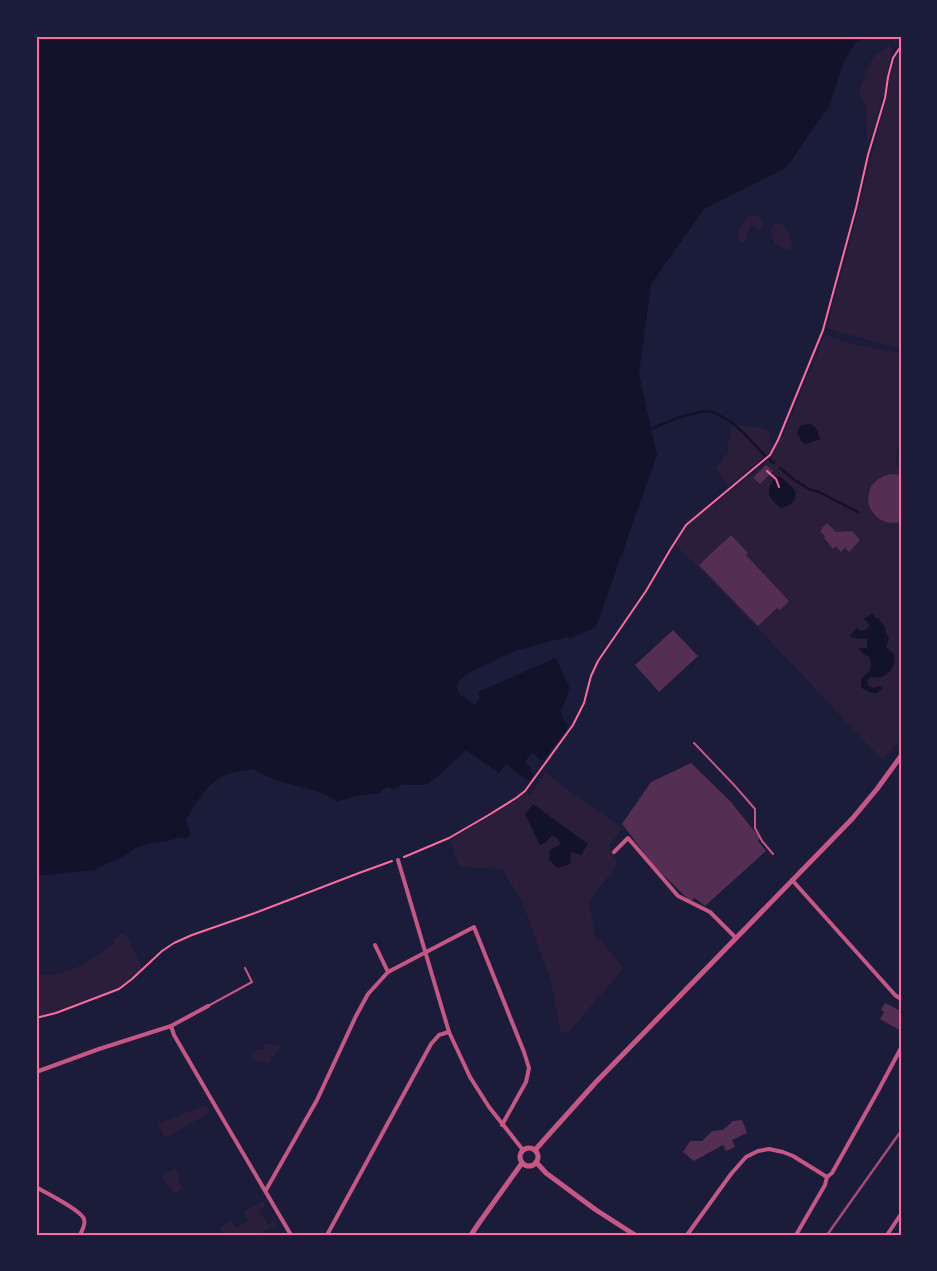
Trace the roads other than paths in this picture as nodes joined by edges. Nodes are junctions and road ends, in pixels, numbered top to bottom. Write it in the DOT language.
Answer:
graph roads {
  1 [pos="694,742"];
  2 [pos="901,756"];
  3 [pos="614,852"];
  4 [pos="773,854"];
  5 [pos="398,860"];
  6 [pos="792,880"];
  7 [pos="736,938"];
  8 [pos="375,944"];
  9 [pos="426,951"];
  10 [pos="245,968"];
  11 [pos="388,972"];
  12 [pos="901,999"];
  13 [pos="208,1006"];
  14 [pos="171,1026"];
  15 [pos="450,1032"];
  16 [pos="901,1048"];
  17 [pos="36,1072"];
  18 [pos="502,1125"];
  19 [pos="523,1150"];
  20 [pos="535,1150"];
  21 [pos="536,1162"];
  22 [pos="522,1164"];
  23 [pos="827,1178"];
  24 [pos="36,1187"];
  25 [pos="266,1190"];
  26 [pos="901,1214"];
  27 [pos="80,1235"];
  28 [pos="291,1235"];
  29 [pos="327,1235"];
  30 [pos="471,1235"];
  31 [pos="635,1235"];
  32 [pos="687,1235"];
  33 [pos="796,1235"];
  34 [pos="887,1235"];
  1 -- 4 [label="lane"];
  2 -- 6 [label="street"];
  3 -- 7 [label="street"];
  5 -- 9 [label="street"];
  6 -- 7 [label="street"];
  6 -- 12 [label="street"];
  7 -- 20 [label="street"];
  8 -- 11 [label="street"];
  9 -- 11 [label="street"];
  9 -- 15 [label="street"];
  9 -- 18 [label="street"];
  10 -- 13 [label="lane"];
  11 -- 25 [label="street"];
  13 -- 14 [label="street"];
  14 -- 17 [label="street"];
  14 -- 25 [label="street"];
  15 -- 18 [label="street"];
  15 -- 29 [label="street"];
  16 -- 23 [label="street"];
  18 -- 19 [label="street"];
  19 -- 20 [label="street"];
  19 -- 22 [label="street"];
  20 -- 21 [label="street"];
  21 -- 22 [label="street"];
  21 -- 31 [label="street"];
  22 -- 30 [label="street"];
  23 -- 32 [label="street"];
  23 -- 33 [label="street"];
  24 -- 27 [label="street"];
  25 -- 28 [label="street"];
  26 -- 34 [label="street"];
}
